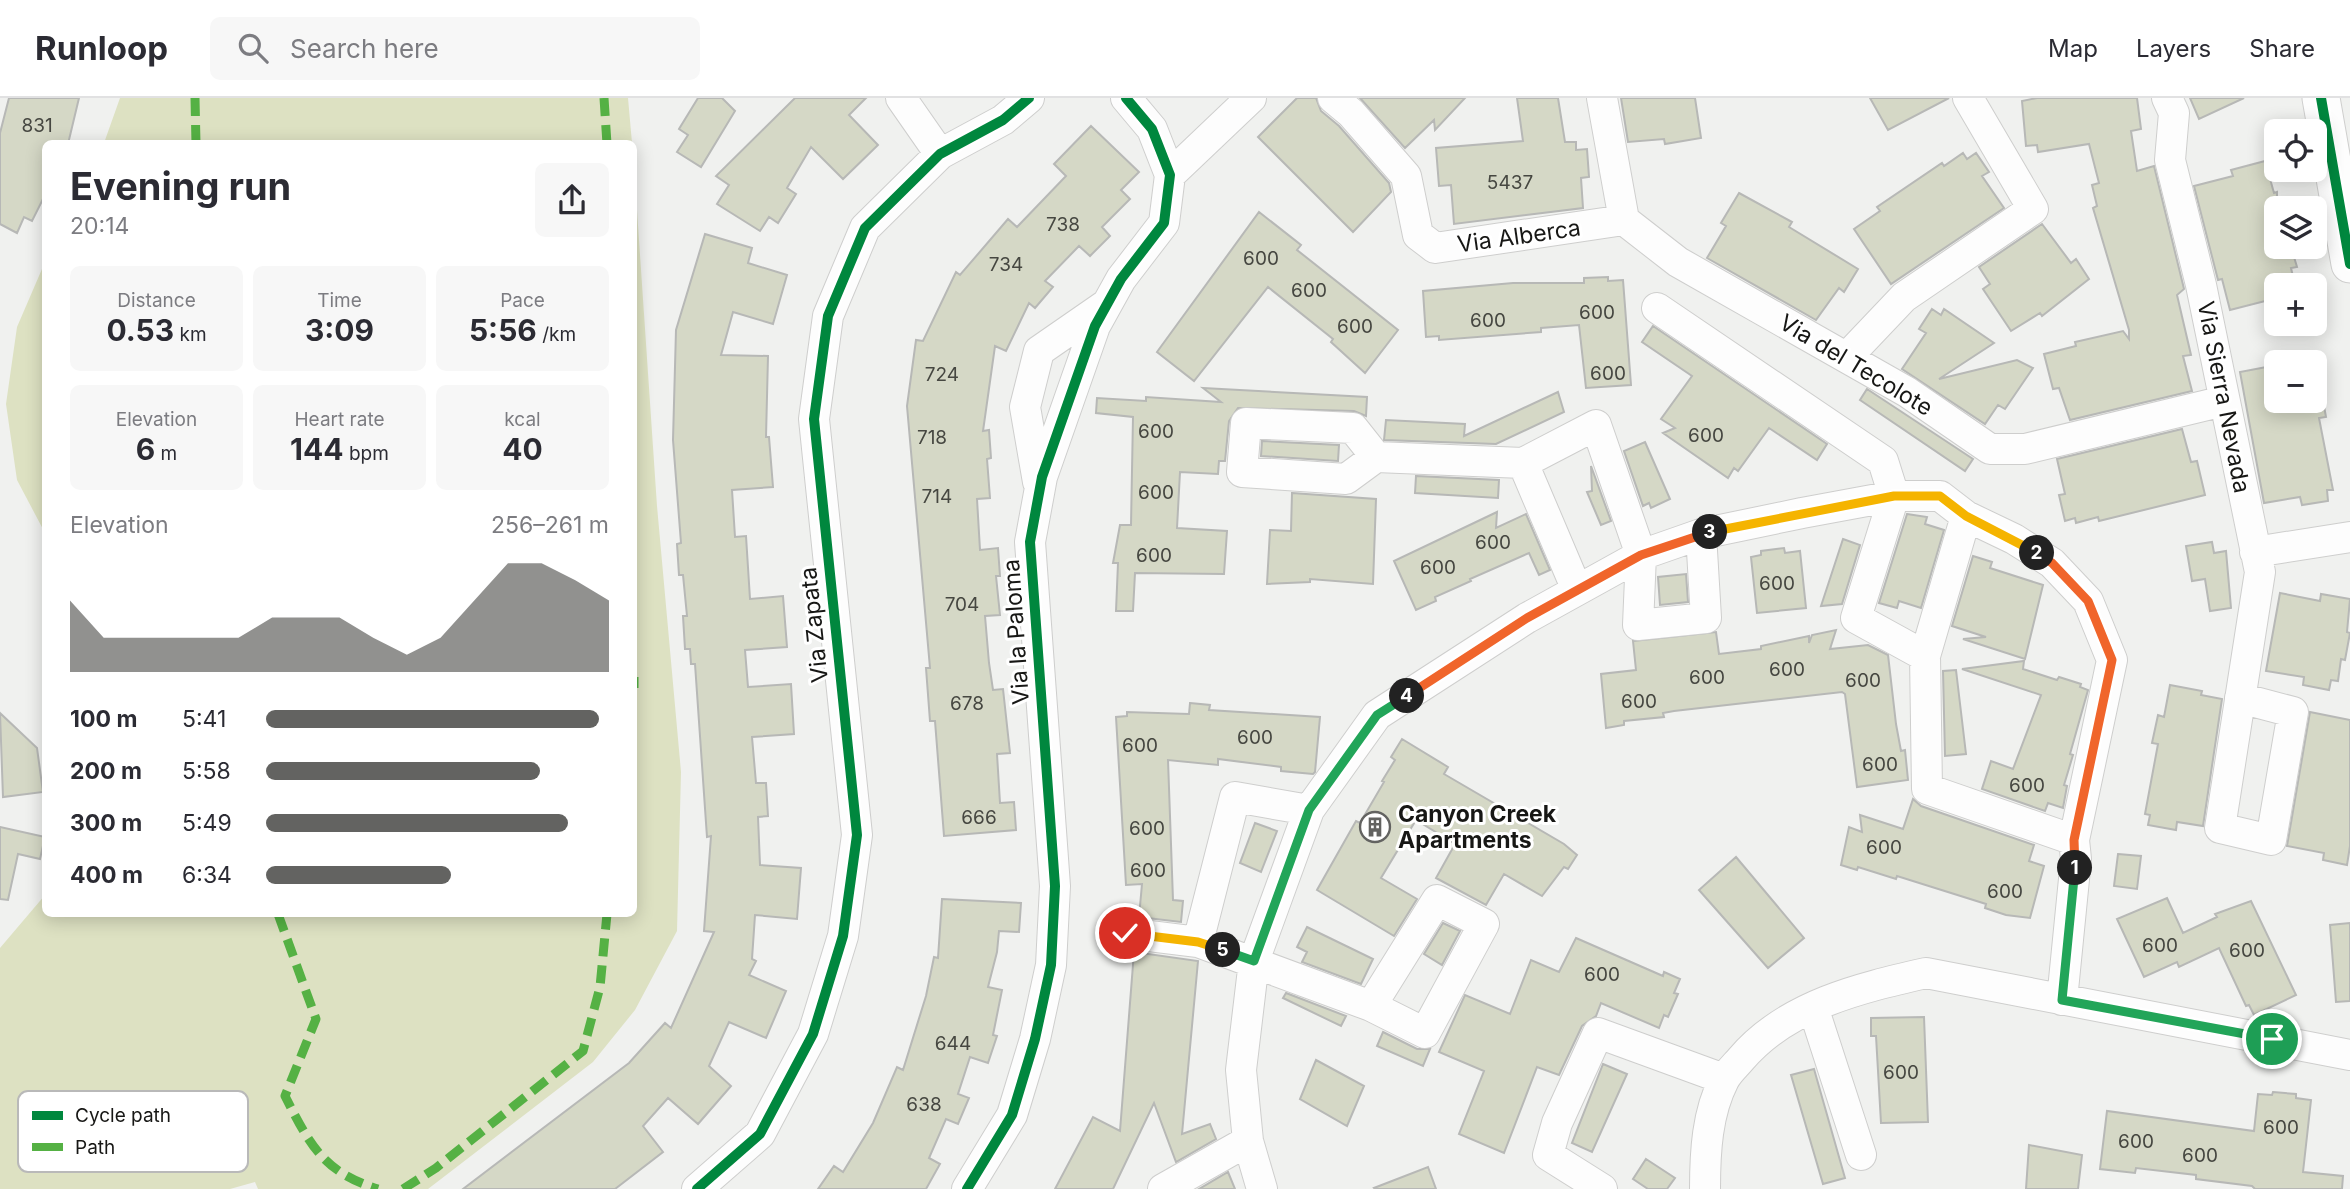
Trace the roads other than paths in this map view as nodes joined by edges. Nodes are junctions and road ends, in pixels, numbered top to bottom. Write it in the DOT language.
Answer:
graph roads {
  1 [pos="901,98"];
  2 [pos="1029,98"];
  3 [pos="1126,98"];
  4 [pos="1251,98"];
  5 [pos="1333,98"];
  6 [pos="1602,98"];
  7 [pos="1968,98"];
  8 [pos="2167,98"];
  9 [pos="2320,98"];
  10 [pos="940,154"];
  11 [pos="1170,175"];
  12 [pos="1624,219"];
  13 [pos="2350,264"];
  14 [pos="1107,304"];
  15 [pos="1657,308"];
  16 [pos="1847,357"];
  17 [pos="2224,401"];
  18 [pos="1376,457"];
  19 [pos="1523,463"];
  20 [pos="1039,492"];
  21 [pos="1894,496"];
  22 [pos="1966,516"];
  23 [pos="1701,534"];
  24 [pos="2350,537"];
  25 [pos="1641,555"];
  26 [pos="2350,558"];
  27 [pos="2258,562"];
  28 [pos="1577,590"];
  29 [pos="1925,656"];
  30 [pos="2240,698"];
  31 [pos="1309,810"];
  32 [pos="2074,840"];
  33 [pos="1125,933"];
  34 [pos="1198,942"];
  35 [pos="1254,961"];
  36 [pos="2062,1000"];
  37 [pos="1371,1006"];
  38 [pos="1813,1007"];
  39 [pos="2350,1055"];
  40 [pos="1724,1079"];
  41 [pos="1248,1141"];
  42 [pos="1861,1155"];
  43 [pos="696,1189"];
  44 [pos="967,1189"];
  45 [pos="1163,1189"];
  46 [pos="1262,1189"];
  47 [pos="1602,1189"];
  48 [pos="1705,1189"];
  1 -- 10 [label="street"];
  2 -- 10 [label="street, Via Zapata"];
  3 -- 11 [label="street, Via la Paloma"];
  4 -- 11 [label="street"];
  5 -- 12 [label="street, Via Alberca"];
  6 -- 12 [label="street"];
  7 -- 16 [label="street"];
  8 -- 17 [label="street, Via Sierra Nevada"];
  9 -- 13 [label="main road"];
  10 -- 43 [label="street, Via Zapata"];
  11 -- 14 [label="street, Via la Paloma"];
  12 -- 16 [label="street, Via del Tecolote"];
  14 -- 20 [label="street, Via la Paloma"];
  14 -- 20 [label="street"];
  15 -- 21 [label="street"];
  16 -- 17 [label="street, Via del Tecolote"];
  17 -- 27 [label="street, Via Sierra Nevada"];
  18 -- 19 [label="street"];
  19 -- 25 [label="street"];
  19 -- 28 [label="street"];
  20 -- 44 [label="street, Via la Paloma"];
  21 -- 22 [label="street"];
  21 -- 23 [label="street"];
  21 -- 29 [label="street"];
  22 -- 29 [label="street"];
  22 -- 32 [label="street"];
  23 -- 25 [label="street"];
  23 -- 25 [label="street"];
  24 -- 27 [label="street"];
  25 -- 28 [label="street"];
  26 -- 27 [label="street"];
  27 -- 30 [label="street, Via Sierra Nevada"];
  28 -- 31 [label="street"];
  29 -- 32 [label="street"];
  31 -- 34 [label="street"];
  31 -- 35 [label="street"];
  32 -- 36 [label="street"];
  33 -- 34 [label="street"];
  34 -- 35 [label="street"];
  35 -- 37 [label="street"];
  35 -- 41 [label="street"];
  36 -- 38 [label="street"];
  36 -- 39 [label="street"];
  38 -- 40 [label="street"];
  38 -- 42 [label="street"];
  40 -- 47 [label="street"];
  40 -- 48 [label="street"];
  41 -- 45 [label="street"];
  41 -- 46 [label="street"];
}
